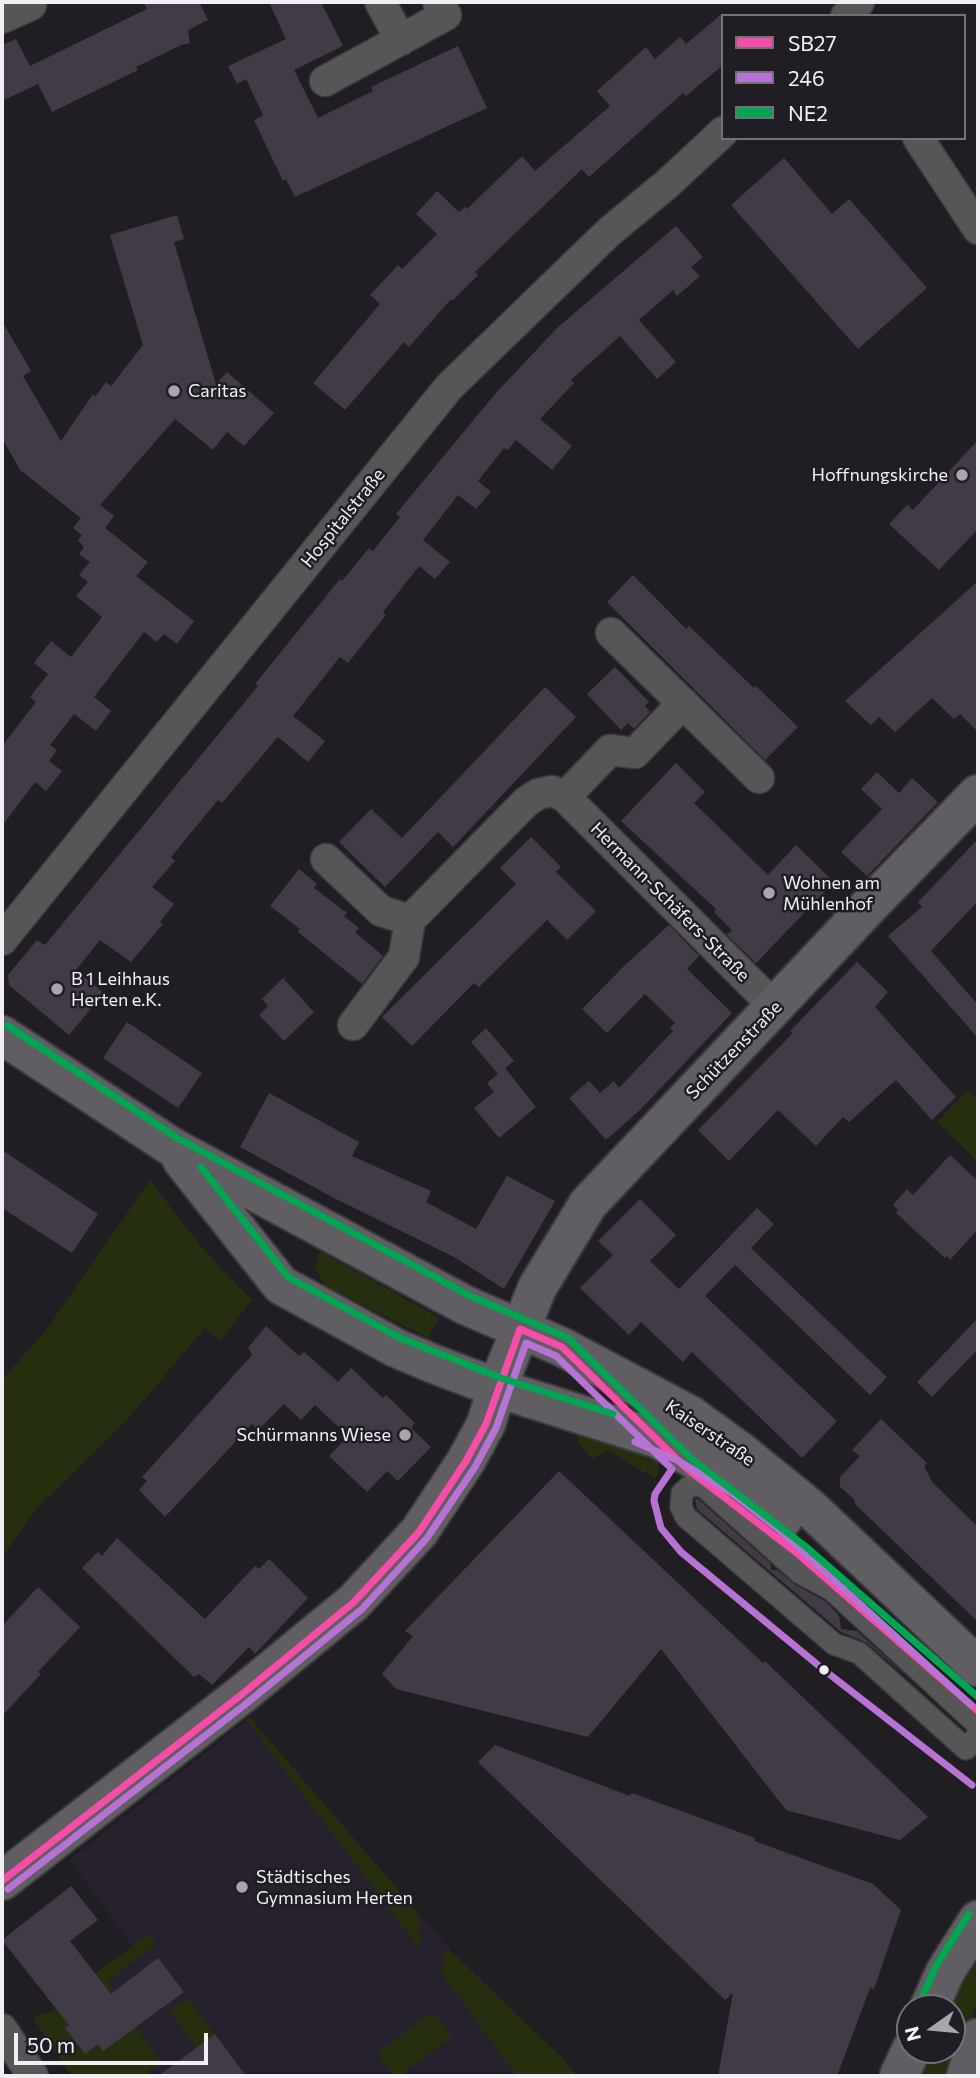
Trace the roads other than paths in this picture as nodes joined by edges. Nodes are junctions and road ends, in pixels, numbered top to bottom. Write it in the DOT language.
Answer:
graph roads {
  1 [pos="380,2"];
  2 [pos="438,2"];
  3 [pos="31,5"];
  4 [pos="2,18"];
  5 [pos="401,40"];
  6 [pos="325,81"];
  7 [pos="721,134"];
  8 [pos="919,140"];
  9 [pos="978,229"];
  10 [pos="611,634"];
  11 [pos="683,704"];
  12 [pos="759,778"];
  13 [pos="978,794"];
  14 [pos="565,797"];
  15 [pos="326,859"];
  16 [pos="410,920"];
  17 [pos="2,940"];
  18 [pos="775,1007"];
  19 [pos="353,1025"];
  20 [pos="2,1035"];
  21 [pos="172,1147"];
  22 [pos="520,1329"];
  23 [pos="498,1388"];
  24 [pos="978,1667"];
  25 [pos="978,1697"];
  26 [pos="978,1725"];
  27 [pos="978,1735"];
  28 [pos="2,1881"];
  29 [pos="978,1920"];
  30 [pos="935,1994"];
  31 [pos="2,2029"];
  32 [pos="978,2038"];
  33 [pos="33,2076"];
  34 [pos="966,2076"];
  1 -- 5 [label="street"];
  2 -- 5 [label="street"];
  3 -- 4 [label="street"];
  5 -- 6 [label="street"];
  7 -- 17 [label="street, Hospitalstraße"];
  8 -- 9 [label="street"];
  10 -- 11 [label="street"];
  11 -- 12 [label="street"];
  11 -- 14 [label="street"];
  13 -- 18 [label="main road, Schützenstraße"];
  14 -- 16 [label="street"];
  14 -- 18 [label="street, Hermann-Schäfers-Straße"];
  15 -- 16 [label="street"];
  16 -- 19 [label="street"];
  18 -- 22 [label="main road, Schützenstraße"];
  20 -- 21 [label="main road, Kaiserstraße"];
  21 -- 22 [label="main road, Kaiserstraße"];
  21 -- 23 [label="main road, Kaiserstraße"];
  22 -- 23 [label="main road, Schützenstraße"];
  22 -- 24 [label="main road, Kaiserstraße"];
  23 -- 25 [label="main road, Kaiserstraße"];
  23 -- 28 [label="main road, Schützenstraße"];
  26 -- 27 [label="street"];
  29 -- 30 [label="main road"];
  31 -- 33 [label="street"];
  32 -- 34 [label="main road"];
}
